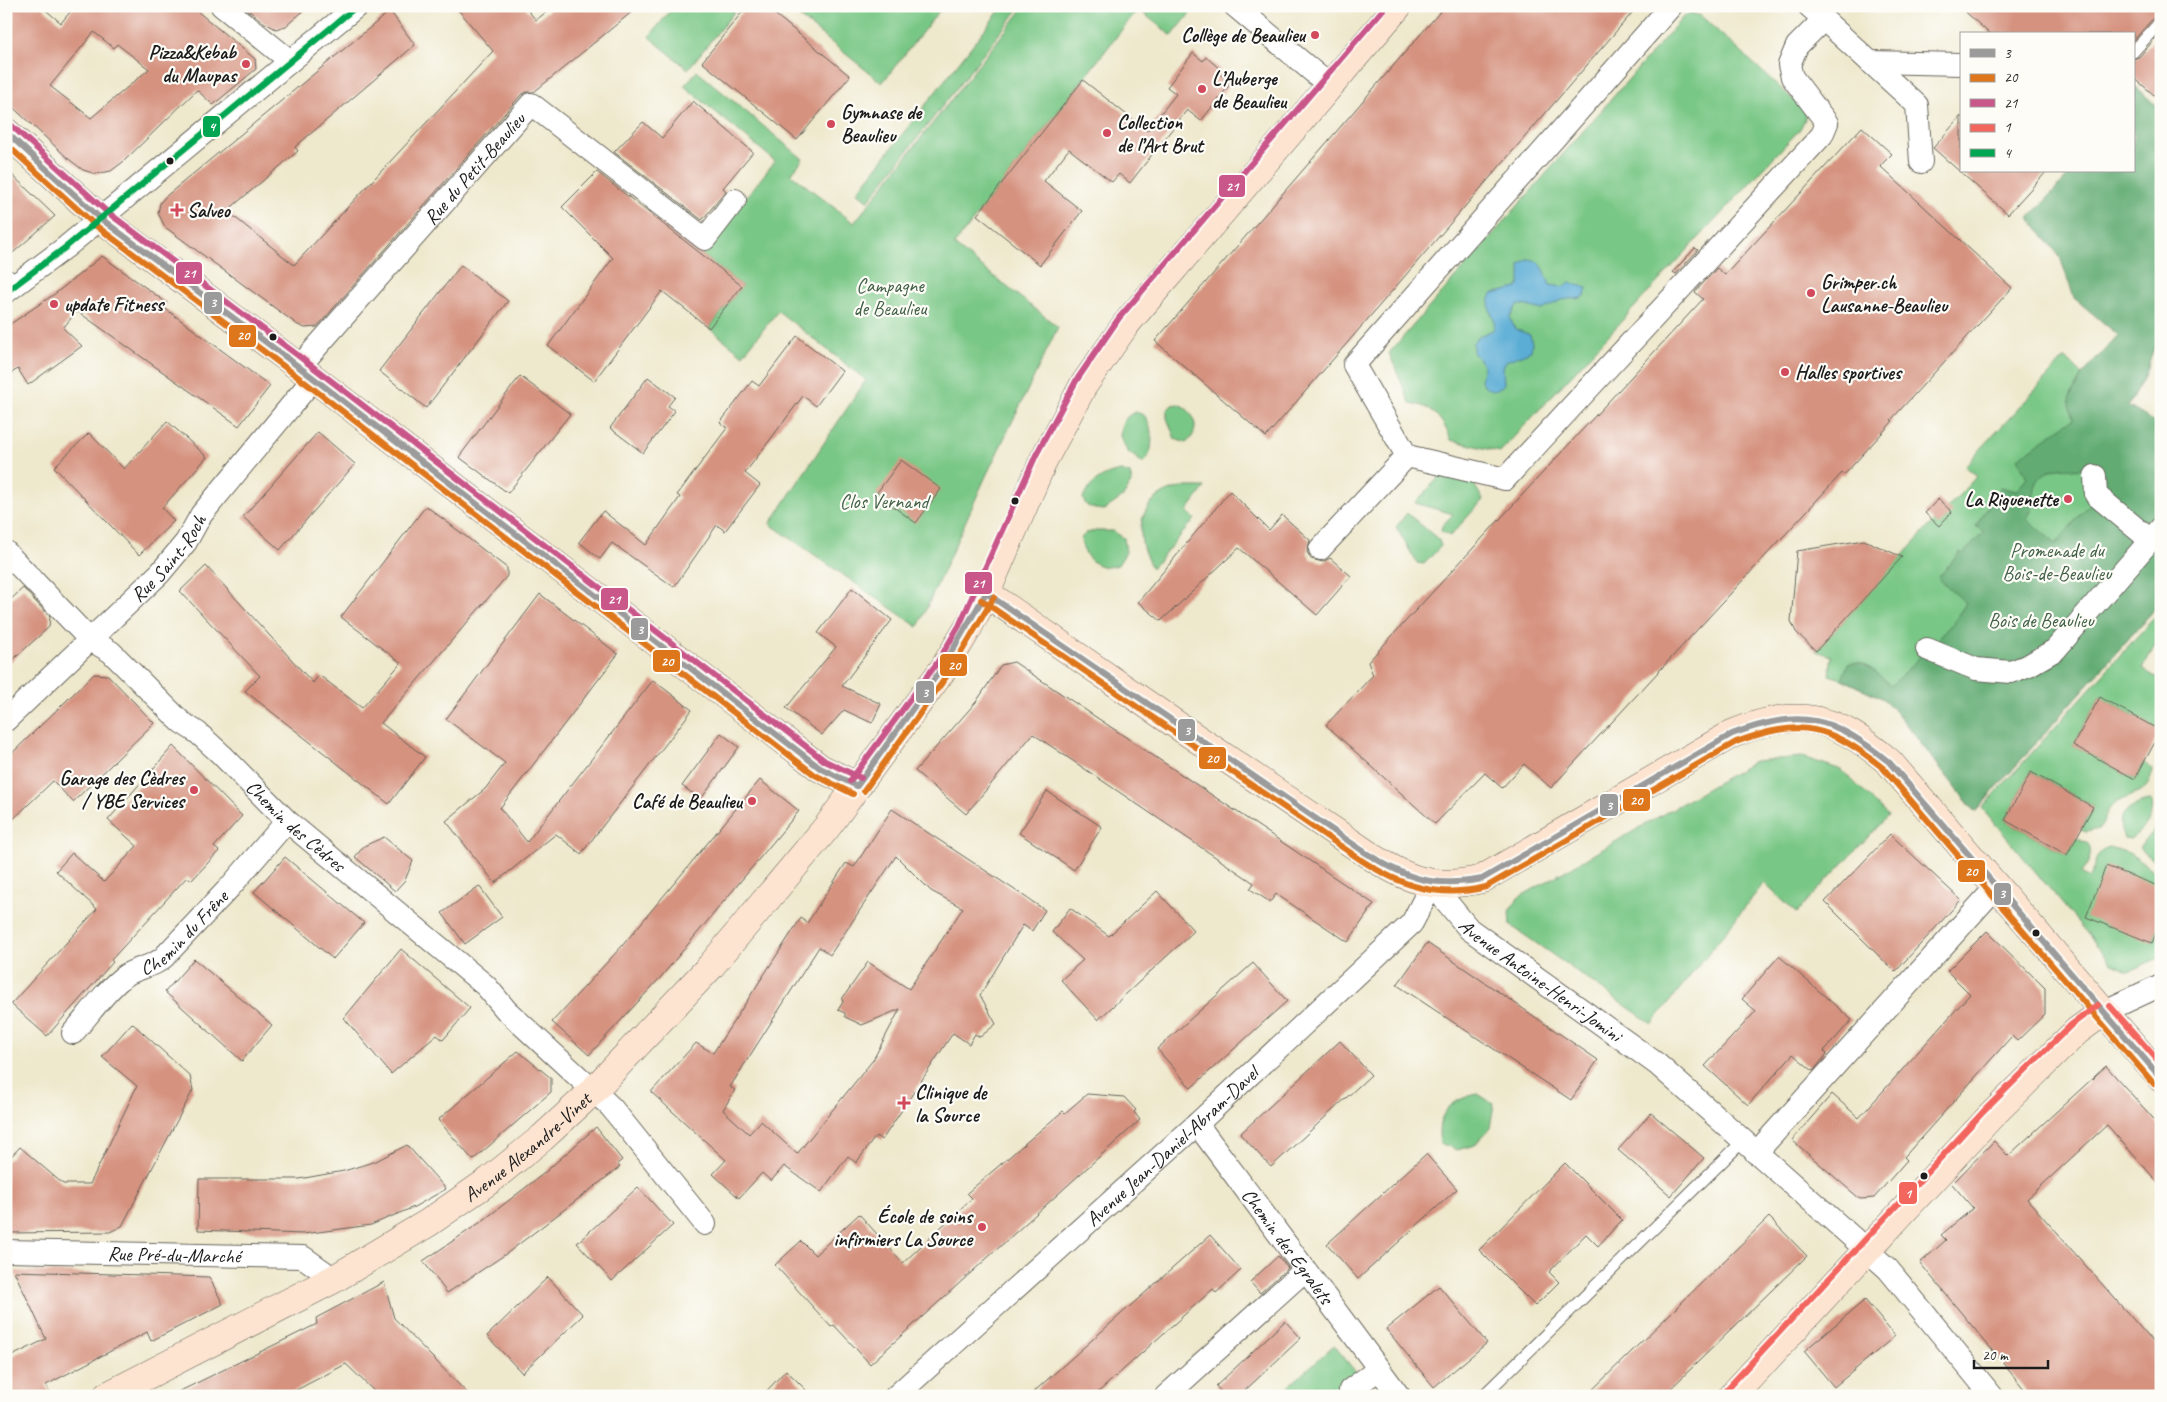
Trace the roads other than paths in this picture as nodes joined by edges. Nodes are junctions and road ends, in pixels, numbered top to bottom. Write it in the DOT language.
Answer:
graph roads {
  1 [pos="222,6"];
  2 [pos="356,6"];
  3 [pos="1235,6"];
  4 [pos="1398,6"];
  5 [pos="1671,6"];
  6 [pos="1816,13"];
  7 [pos="2161,21"];
  8 [pos="2134,51"];
  9 [pos="289,60"];
  10 [pos="1870,62"];
  11 [pos="1960,64"];
  12 [pos="1330,86"];
  13 [pos="6,132"];
  14 [pos="1920,162"];
  15 [pos="736,200"];
  16 [pos="100,218"];
  17 [pos="10,283"];
  18 [pos="306,373"];
  19 [pos="1407,456"];
  20 [pos="2095,476"];
  21 [pos="2155,534"];
  22 [pos="1320,549"];
  23 [pos="6,552"];
  24 [pos="986,592"];
  25 [pos="89,640"];
  26 [pos="1927,648"];
  27 [pos="6,720"];
  28 [pos="857,786"];
  29 [pos="287,821"];
  30 [pos="1432,884"];
  31 [pos="1997,886"];
  32 [pos="2161,985"];
  33 [pos="2103,1012"];
  34 [pos="73,1033"];
  35 [pos="2161,1078"];
  36 [pos="594,1092"];
  37 [pos="1197,1124"];
  38 [pos="1750,1147"];
  39 [pos="705,1224"];
  40 [pos="1867,1250"];
  41 [pos="6,1251"];
  42 [pos="1305,1270"];
  43 [pos="334,1279"];
  44 [pos="1379,1369"];
  45 [pos="1350,1390"];
  46 [pos="107,1396"];
  47 [pos="896,1396"];
  48 [pos="1166,1396"];
  49 [pos="1399,1396"];
  50 [pos="1483,1396"];
  51 [pos="1732,1396"];
  52 [pos="1992,1396"];
  1 -- 9 [label="street"];
  2 -- 9 [label="street"];
  3 -- 12 [label="street"];
  4 -- 12 [label="main road, Avenue Alexandre-Vinet"];
  5 -- 19 [label="street"];
  6 -- 10 [label="street"];
  6 -- 19 [label="street"];
  7 -- 8 [label="lane"];
  9 -- 16 [label="street"];
  10 -- 11 [label="street"];
  10 -- 14 [label="street"];
  12 -- 24 [label="main road, Avenue Alexandre-Vinet"];
  13 -- 16 [label="main road"];
  15 -- 18 [label="street, Rue du Petit-Beaulieu"];
  16 -- 17 [label="street"];
  16 -- 18 [label="main road"];
  18 -- 25 [label="street, Rue Saint-Roch"];
  18 -- 28 [label="main road"];
  19 -- 22 [label="street"];
  20 -- 21 [label="street"];
  21 -- 26 [label="street"];
  23 -- 25 [label="street, Chemin des Cèdres"];
  24 -- 28 [label="main road, Avenue Alexandre-Vinet"];
  24 -- 30 [label="main road"];
  25 -- 27 [label="street, Rue Saint-Roch"];
  25 -- 29 [label="street, Chemin des Cèdres"];
  28 -- 36 [label="main road, Avenue Alexandre-Vinet"];
  29 -- 34 [label="street, Chemin du Frêne"];
  29 -- 36 [label="street, Chemin des Cèdres"];
  30 -- 31 [label="main road"];
  30 -- 37 [label="street, Avenue Jean-Daniel-Abram-Davel"];
  30 -- 38 [label="street, Avenue Antoine-Henri-Jomini"];
  31 -- 33 [label="main road"];
  31 -- 38 [label="street"];
  32 -- 33 [label="street"];
  33 -- 35 [label="main road"];
  33 -- 40 [label="main road"];
  36 -- 39 [label="street, Chemin des Cèdres"];
  36 -- 43 [label="main road, Avenue Alexandre-Vinet"];
  37 -- 42 [label="street, Chemin des Egralets"];
  37 -- 47 [label="street, Avenue Jean-Daniel-Abram-Davel"];
  38 -- 40 [label="street, Avenue Antoine-Henri-Jomini"];
  38 -- 50 [label="lane"];
  40 -- 51 [label="main road"];
  40 -- 52 [label="street, Avenue Antoine-Henri-Jomini"];
  41 -- 43 [label="street, Rue Pré-du-Marché"];
  42 -- 44 [label="street, Chemin des Egralets"];
  42 -- 48 [label="street"];
  43 -- 46 [label="main road, Avenue Alexandre-Vinet"];
  44 -- 45 [label="street"];
  44 -- 49 [label="street, Chemin des Egralets"];
}
